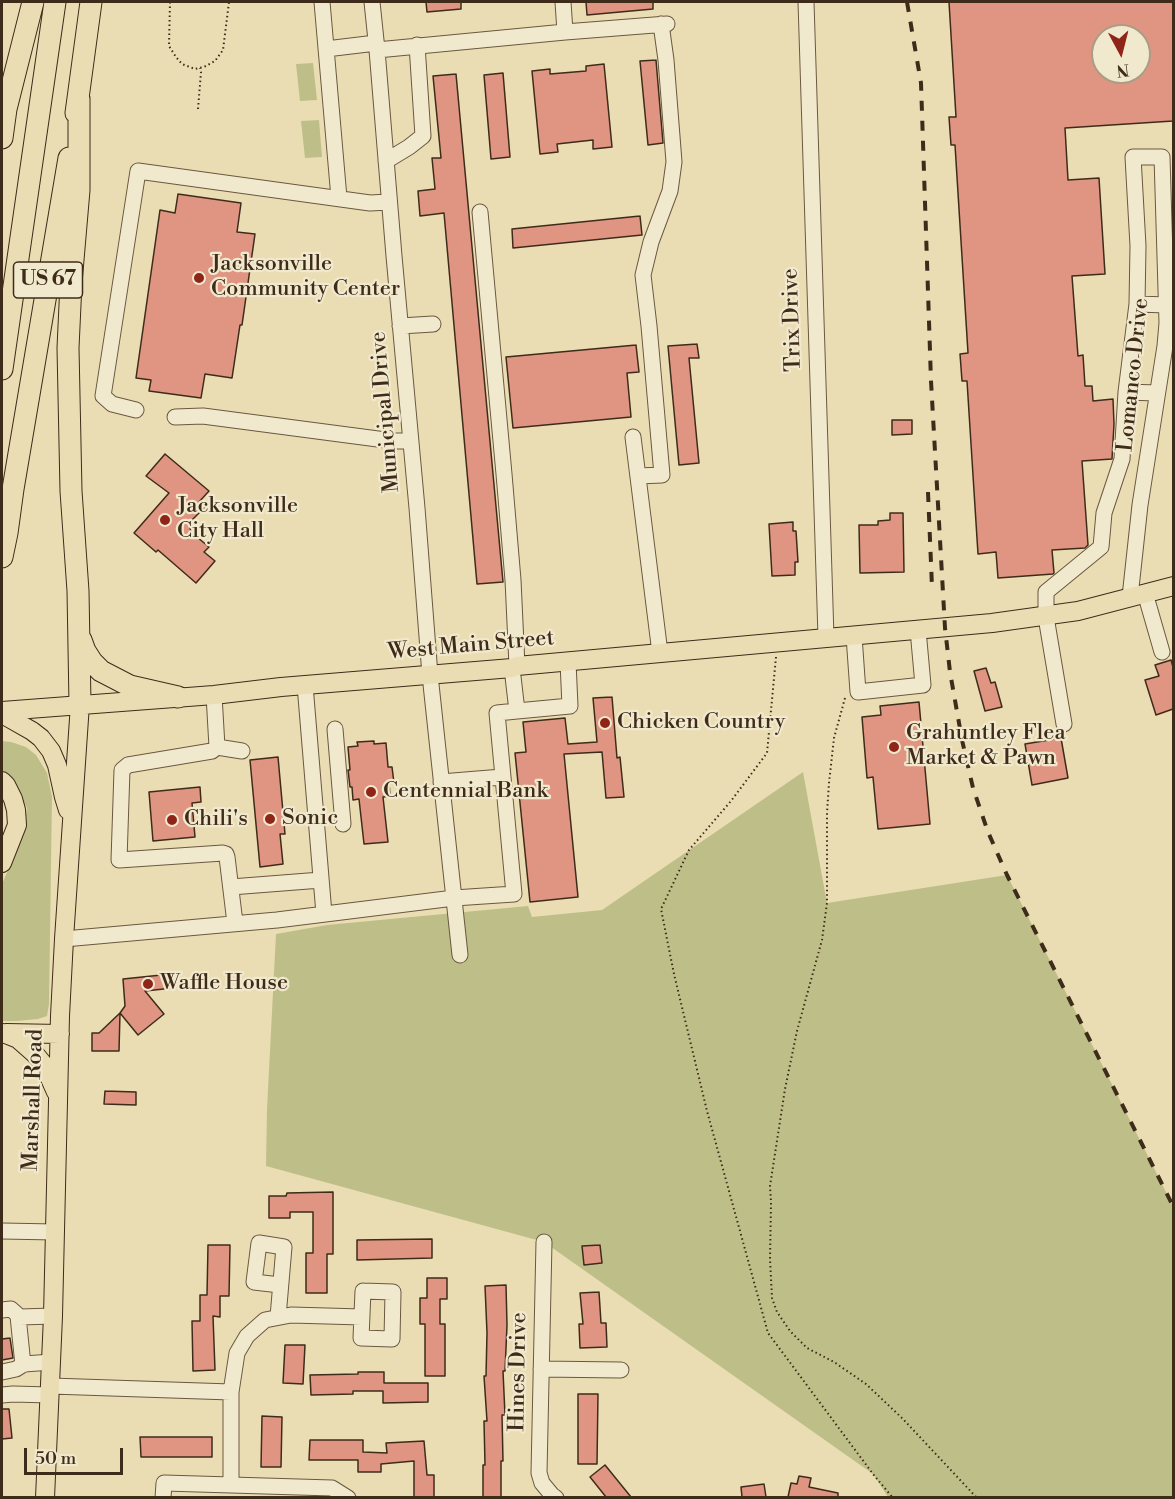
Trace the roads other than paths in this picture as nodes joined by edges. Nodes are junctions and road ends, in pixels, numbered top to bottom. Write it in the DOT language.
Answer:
graph roads {
  1 [pos="33,2"];
  2 [pos="56,2"];
  3 [pos="91,2"];
  4 [pos="322,2"];
  5 [pos="372,2"];
  6 [pos="563,2"];
  7 [pos="806,2"];
  8 [pos="565,32"];
  9 [pos="417,45"];
  10 [pos="377,46"];
  11 [pos="326,49"];
  12 [pos="79,99"];
  13 [pos="2,138"];
  14 [pos="386,161"];
  15 [pos="339,198"];
  16 [pos="389,202"];
  17 [pos="480,212"];
  18 [pos="1137,303"];
  19 [pos="1167,305"];
  20 [pos="433,324"];
  21 [pos="400,326"];
  22 [pos="2,369"];
  23 [pos="1126,393"];
  24 [pos="1157,393"];
  25 [pos="136,410"];
  26 [pos="175,417"];
  27 [pos="633,436"];
  28 [pos="411,441"];
  29 [pos="638,476"];
  30 [pos="2,557"];
  31 [pos="1173,586"];
  32 [pos="1138,595"];
  33 [pos="1046,617"];
  34 [pos="918,630"];
  35 [pos="80,636"];
  36 [pos="854,636"];
  37 [pos="826,638"];
  38 [pos="1162,652"];
  39 [pos="660,653"];
  40 [pos="568,662"];
  41 [pos="515,667"];
  42 [pos="430,675"];
  43 [pos="305,685"];
  44 [pos="214,695"];
  45 [pos="178,697"];
  46 [pos="80,705"];
  47 [pos="517,711"];
  48 [pos="2,712"];
  49 [pos="1064,724"];
  50 [pos="335,729"];
  51 [pos="217,747"];
  52 [pos="242,751"];
  53 [pos="502,777"];
  54 [pos="2,781"];
  55 [pos="441,782"];
  56 [pos="72,822"];
  57 [pos="344,824"];
  58 [pos="2,863"];
  59 [pos="321,880"];
  60 [pos="231,888"];
  61 [pos="454,898"];
  62 [pos="324,914"];
  63 [pos="235,923"];
  64 [pos="64,939"];
  65 [pos="460,955"];
  66 [pos="2,1033"];
  67 [pos="60,1034"];
  68 [pos="58,1095"];
  69 [pos="2,1231"];
  70 [pos="55,1232"];
  71 [pos="544,1242"];
  72 [pos="280,1285"];
  73 [pos="2,1310"];
  74 [pos="18,1316"];
  75 [pos="53,1316"];
  76 [pos="278,1317"];
  77 [pos="362,1317"];
  78 [pos="52,1362"];
  79 [pos="23,1365"];
  80 [pos="542,1369"];
  81 [pos="621,1370"];
  82 [pos="2,1372"];
  83 [pos="51,1391"];
  84 [pos="231,1392"];
  85 [pos="2,1395"];
  86 [pos="231,1485"];
  87 [pos="203,1491"];
  88 [pos="45,1497"];
  89 [pos="163,1497"];
  90 [pos="348,1497"];
  91 [pos="556,1497"];
  1 -- 13 [label="highway"];
  2 -- 22 [label="highway, US 67"];
  3 -- 12 [label="highway, US 67"];
  4 -- 11 [label="street"];
  5 -- 10 [label="street, Municipal Drive"];
  6 -- 8 [label="street"];
  7 -- 37 [label="street, Trix Drive"];
  8 -- 9 [label="street"];
  8 -- 29 [label="street"];
  9 -- 10 [label="street"];
  9 -- 14 [label="street"];
  10 -- 11 [label="street"];
  10 -- 14 [label="street, Municipal Drive"];
  11 -- 15 [label="street"];
  12 -- 30 [label="highway, US 67"];
  12 -- 35 [label="highway"];
  14 -- 16 [label="street, Municipal Drive"];
  15 -- 16 [label="street"];
  15 -- 25 [label="street"];
  16 -- 21 [label="street, Municipal Drive"];
  17 -- 41 [label="street"];
  18 -- 19 [label="street"];
  18 -- 19 [label="street, Lomanco Drive"];
  18 -- 23 [label="street"];
  19 -- 24 [label="street, Lomanco Drive"];
  20 -- 21 [label="street"];
  21 -- 28 [label="street, Municipal Drive"];
  23 -- 24 [label="street"];
  23 -- 33 [label="street"];
  24 -- 32 [label="street, Lomanco Drive"];
  26 -- 28 [label="street"];
  27 -- 29 [label="street"];
  28 -- 42 [label="street, Municipal Drive"];
  29 -- 39 [label="street"];
  31 -- 32 [label="main road, West Main Street"];
  32 -- 33 [label="main road, West Main Street"];
  32 -- 38 [label="street"];
  33 -- 34 [label="main road, West Main Street"];
  33 -- 49 [label="street"];
  34 -- 36 [label="main road, West Main Street"];
  34 -- 36 [label="street"];
  35 -- 45 [label="highway"];
  35 -- 46 [label="highway"];
  36 -- 37 [label="main road, West Main Street"];
  37 -- 39 [label="main road, West Main Street"];
  39 -- 40 [label="main road, West Main Street"];
  40 -- 41 [label="main road, West Main Street"];
  40 -- 47 [label="street"];
  41 -- 42 [label="main road, West Main Street"];
  41 -- 47 [label="street"];
  42 -- 43 [label="main road, West Main Street"];
  42 -- 55 [label="street, Municipal Drive"];
  43 -- 44 [label="main road, West Main Street"];
  43 -- 59 [label="street"];
  44 -- 45 [label="main road, West Main Street"];
  44 -- 51 [label="street"];
  45 -- 46 [label="main road, West Main Street"];
  46 -- 48 [label="main road, West Main Street"];
  46 -- 56 [label="main road, Marshall Road"];
  47 -- 53 [label="street"];
  48 -- 56 [label="main road"];
  50 -- 57 [label="street"];
  51 -- 52 [label="street"];
  51 -- 60 [label="street"];
  53 -- 55 [label="street"];
  53 -- 61 [label="street"];
  54 -- 58 [label="main road"];
  55 -- 61 [label="street, Municipal Drive"];
  56 -- 64 [label="main road, Marshall Road"];
  59 -- 60 [label="street"];
  59 -- 62 [label="street"];
  60 -- 63 [label="street"];
  61 -- 62 [label="street"];
  61 -- 65 [label="street, Municipal Drive"];
  62 -- 63 [label="street"];
  63 -- 64 [label="street"];
  64 -- 67 [label="main road, Marshall Road"];
  66 -- 67 [label="main road"];
  66 -- 68 [label="main road"];
  67 -- 68 [label="main road, Marshall Road"];
  68 -- 70 [label="main road, Marshall Road"];
  69 -- 70 [label="street"];
  70 -- 75 [label="main road, Marshall Road"];
  71 -- 80 [label="street, Hines Drive"];
  72 -- 76 [label="street"];
  73 -- 74 [label="street"];
  74 -- 75 [label="street"];
  74 -- 79 [label="street"];
  75 -- 78 [label="main road, Marshall Road"];
  76 -- 77 [label="street"];
  76 -- 84 [label="street"];
  78 -- 79 [label="street"];
  78 -- 83 [label="main road, Marshall Road"];
  79 -- 82 [label="street"];
  80 -- 81 [label="street"];
  80 -- 91 [label="street, Hines Drive"];
  83 -- 84 [label="street"];
  83 -- 85 [label="street"];
  83 -- 88 [label="main road, Marshall Road"];
  84 -- 86 [label="street"];
  86 -- 87 [label="street"];
  86 -- 90 [label="street"];
  87 -- 89 [label="street"];
}
